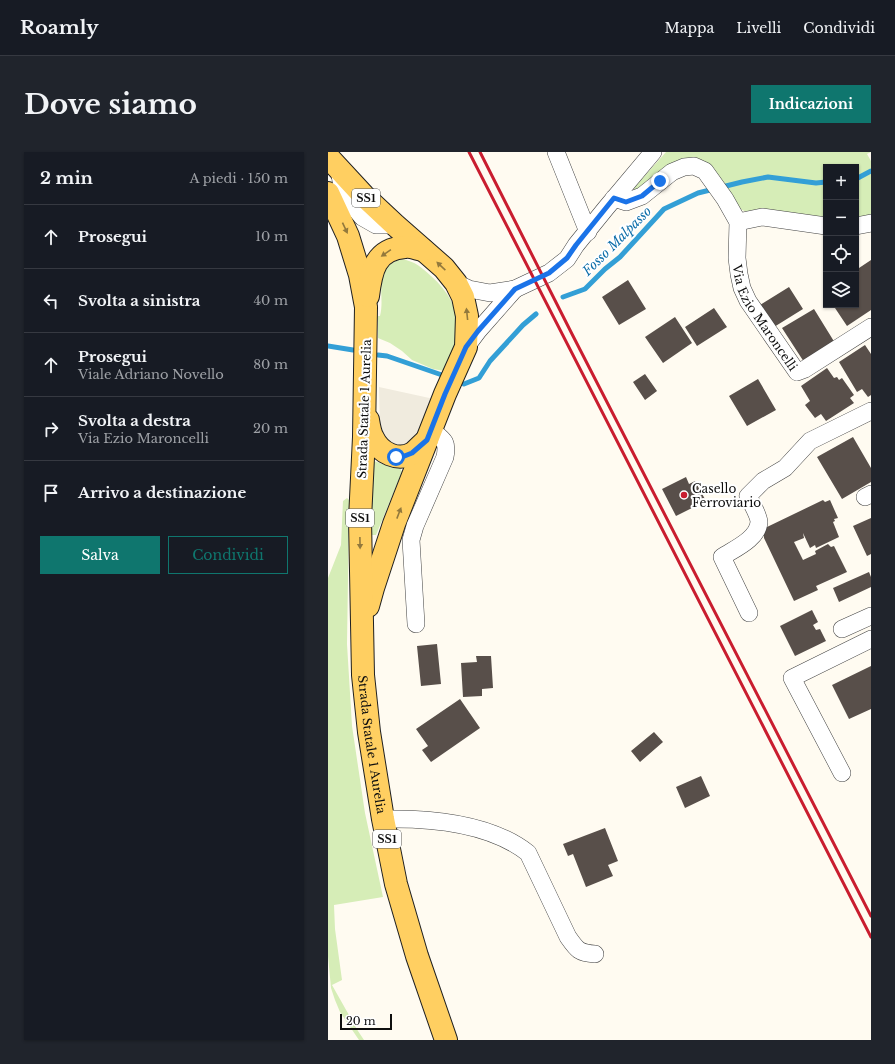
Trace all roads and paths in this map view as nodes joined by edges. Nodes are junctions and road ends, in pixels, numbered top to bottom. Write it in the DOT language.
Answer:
graph roads {
  1 [pos="556,152"];
  2 [pos="653,152"];
  3 [pos="333,163"];
  4 [pos="328,193"];
  5 [pos="614,198"];
  6 [pos="738,222"];
  7 [pos="871,223"];
  8 [pos="859,225"];
  9 [pos="823,226"];
  10 [pos="588,232"];
  11 [pos="423,250"];
  12 [pos="456,283"];
  13 [pos="515,289"];
  14 [pos="366,312"];
  15 [pos="871,326"];
  16 [pos="464,352"];
  17 [pos="365,406"];
  18 [pos="871,411"];
  19 [pos="429,435"];
  20 [pos="749,613"];
  21 [pos="871,616"];
  22 [pos="416,624"];
  23 [pos="842,629"];
  24 [pos="362,631"];
  25 [pos="871,639"];
  26 [pos="842,773"];
  27 [pos="383,819"];
  28 [pos="595,954"];
  29 [pos="446,1040"];
  1 -- 10 [label="street"];
  2 -- 5 [label="street"];
  3 -- 11 [label="main road, Strada Statale 1 Aurelia / SS1"];
  4 -- 14 [label="main road, Strada Statale 1 Aurelia / SS1, one-way"];
  5 -- 6 [label="street"];
  5 -- 10 [label="street"];
  6 -- 9 [label="street"];
  6 -- 15 [label="street, Via Ezio Maroncelli"];
  7 -- 8 [label="street"];
  10 -- 13 [label="street"];
  12 -- 11 [label="main road, Strada Statale 1 Aurelia / SS1, one-way"];
  11 -- 14 [label="main road, one-way"];
  12 -- 13 [label="street"];
  16 -- 12 [label="main road, Strada Statale 1 Aurelia / SS1, one-way"];
  13 -- 16 [label="street"];
  14 -- 17 [label="main road, Strada Statale 1 Aurelia / SS1"];
  16 -- 19 [label="main road, Strada Statale 1 Aurelia / SS1"];
  17 -- 19 [label="main road"];
  17 -- 24 [label="main road, Strada Statale 1 Aurelia / SS1, one-way"];
  18 -- 20 [label="street"];
  19 -- 22 [label="street"];
  24 -- 19 [label="main road, Strada Statale 1 Aurelia / SS1, one-way"];
  21 -- 23 [label="street"];
  24 -- 27 [label="main road, Strada Statale 1 Aurelia / SS1"];
  25 -- 26 [label="street"];
  27 -- 28 [label="street"];
  27 -- 29 [label="main road, Strada Statale 1 Aurelia / SS1"];
}
